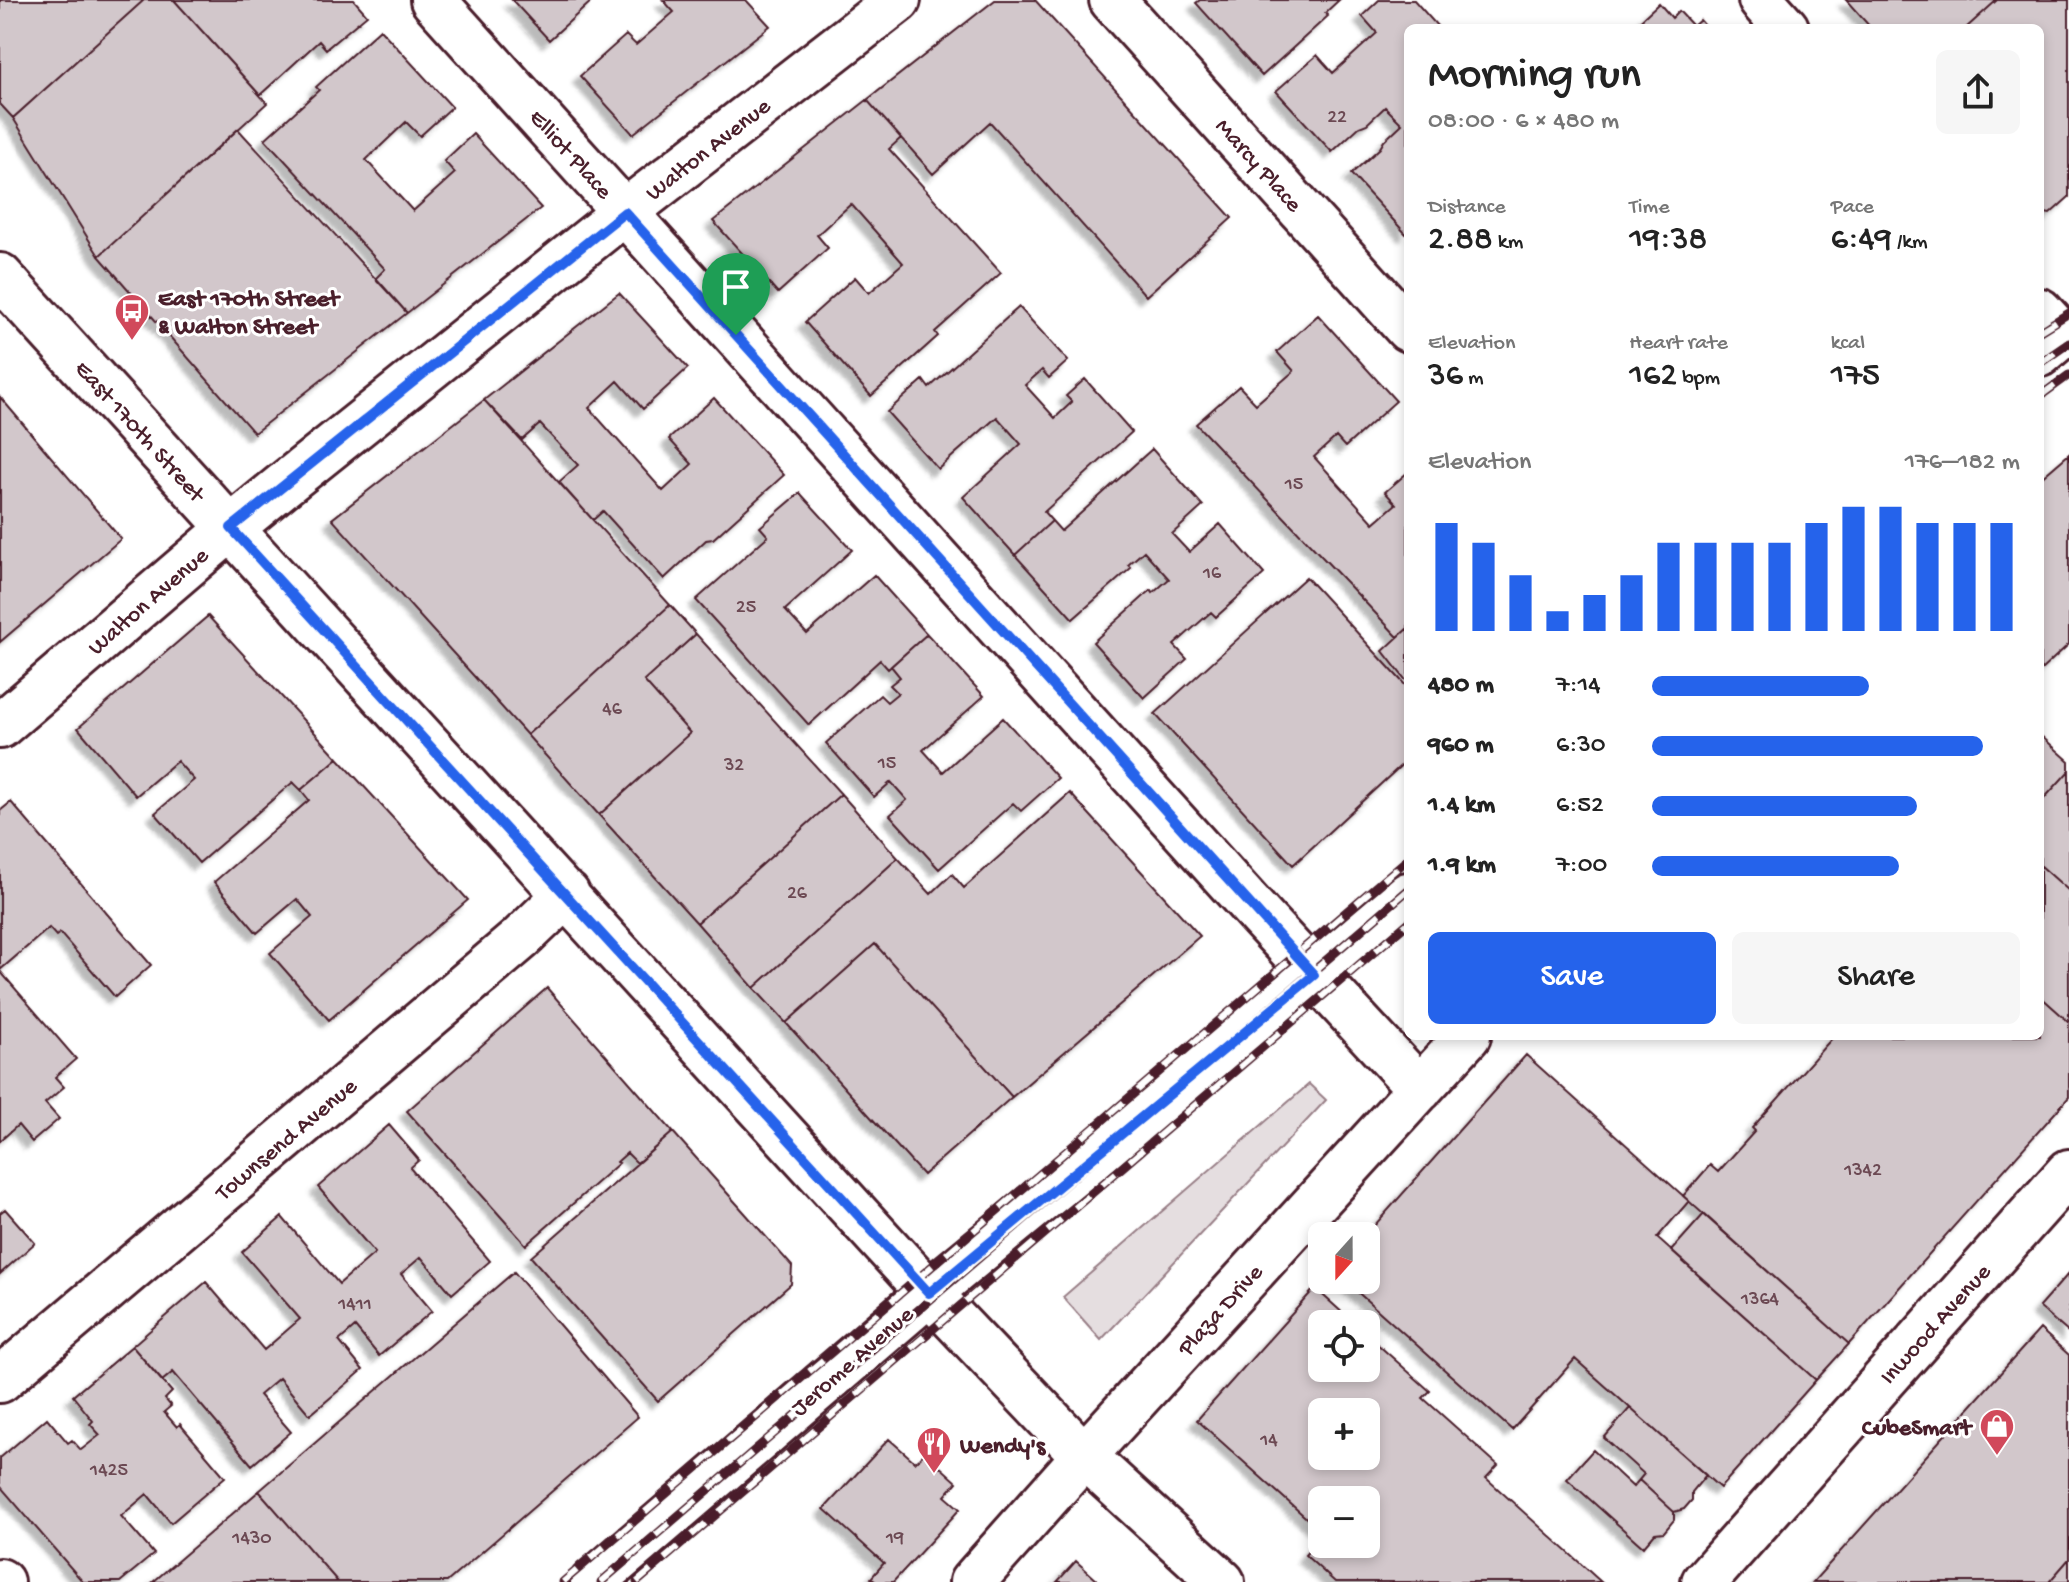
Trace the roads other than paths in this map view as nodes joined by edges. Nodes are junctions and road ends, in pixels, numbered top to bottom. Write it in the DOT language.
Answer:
graph roads {
  1 [pos="433,0"];
  2 [pos="898,0"];
  3 [pos="1112,0"];
  4 [pos="1761,0"];
  5 [pos="1782,24"];
  6 [pos="625,212"];
  7 [pos="0,276"];
  8 [pos="1404,325"];
  9 [pos="231,528"];
  10 [pos="0,726"];
  11 [pos="567,894"];
  12 [pos="1404,898"];
  13 [pos="1314,975"];
  14 [pos="1464,1040"];
  15 [pos="1420,1089"];
  16 [pos="2069,1172"];
  17 [pos="929,1293"];
  18 [pos="0,1380"];
  19 [pos="1084,1456"];
  20 [pos="599,1580"];
  21 [pos="972,1582"];
  22 [pos="1222,1582"];
  23 [pos="1704,1582"];
  1 -- 6 [label="street, Elliot Place"];
  2 -- 6 [label="street, Walton Avenue"];
  3 -- 8 [label="street, Marcy Place"];
  4 -- 5 [label="street"];
  6 -- 9 [label="street, Walton Avenue"];
  6 -- 13 [label="street, Elliot Place"];
  7 -- 9 [label="street, East 170th Street"];
  9 -- 10 [label="street, Walton Avenue"];
  9 -- 11 [label="street, East 170th Street"];
  11 -- 17 [label="street, East 170th Street"];
  11 -- 18 [label="street, Townsend Avenue"];
  12 -- 13 [label="street, Jerome Avenue"];
  13 -- 15 [label="street, Elliot Place"];
  13 -- 17 [label="street, Jerome Avenue"];
  14 -- 15 [label="street, Plaza Drive"];
  15 -- 19 [label="street, Plaza Drive"];
  16 -- 23 [label="street, Inwood Avenue"];
  17 -- 19 [label="street, East 170th Street"];
  17 -- 20 [label="street, Jerome Avenue"];
  19 -- 21 [label="street, Plaza Drive"];
  19 -- 22 [label="street, East 170th Street"];
}
